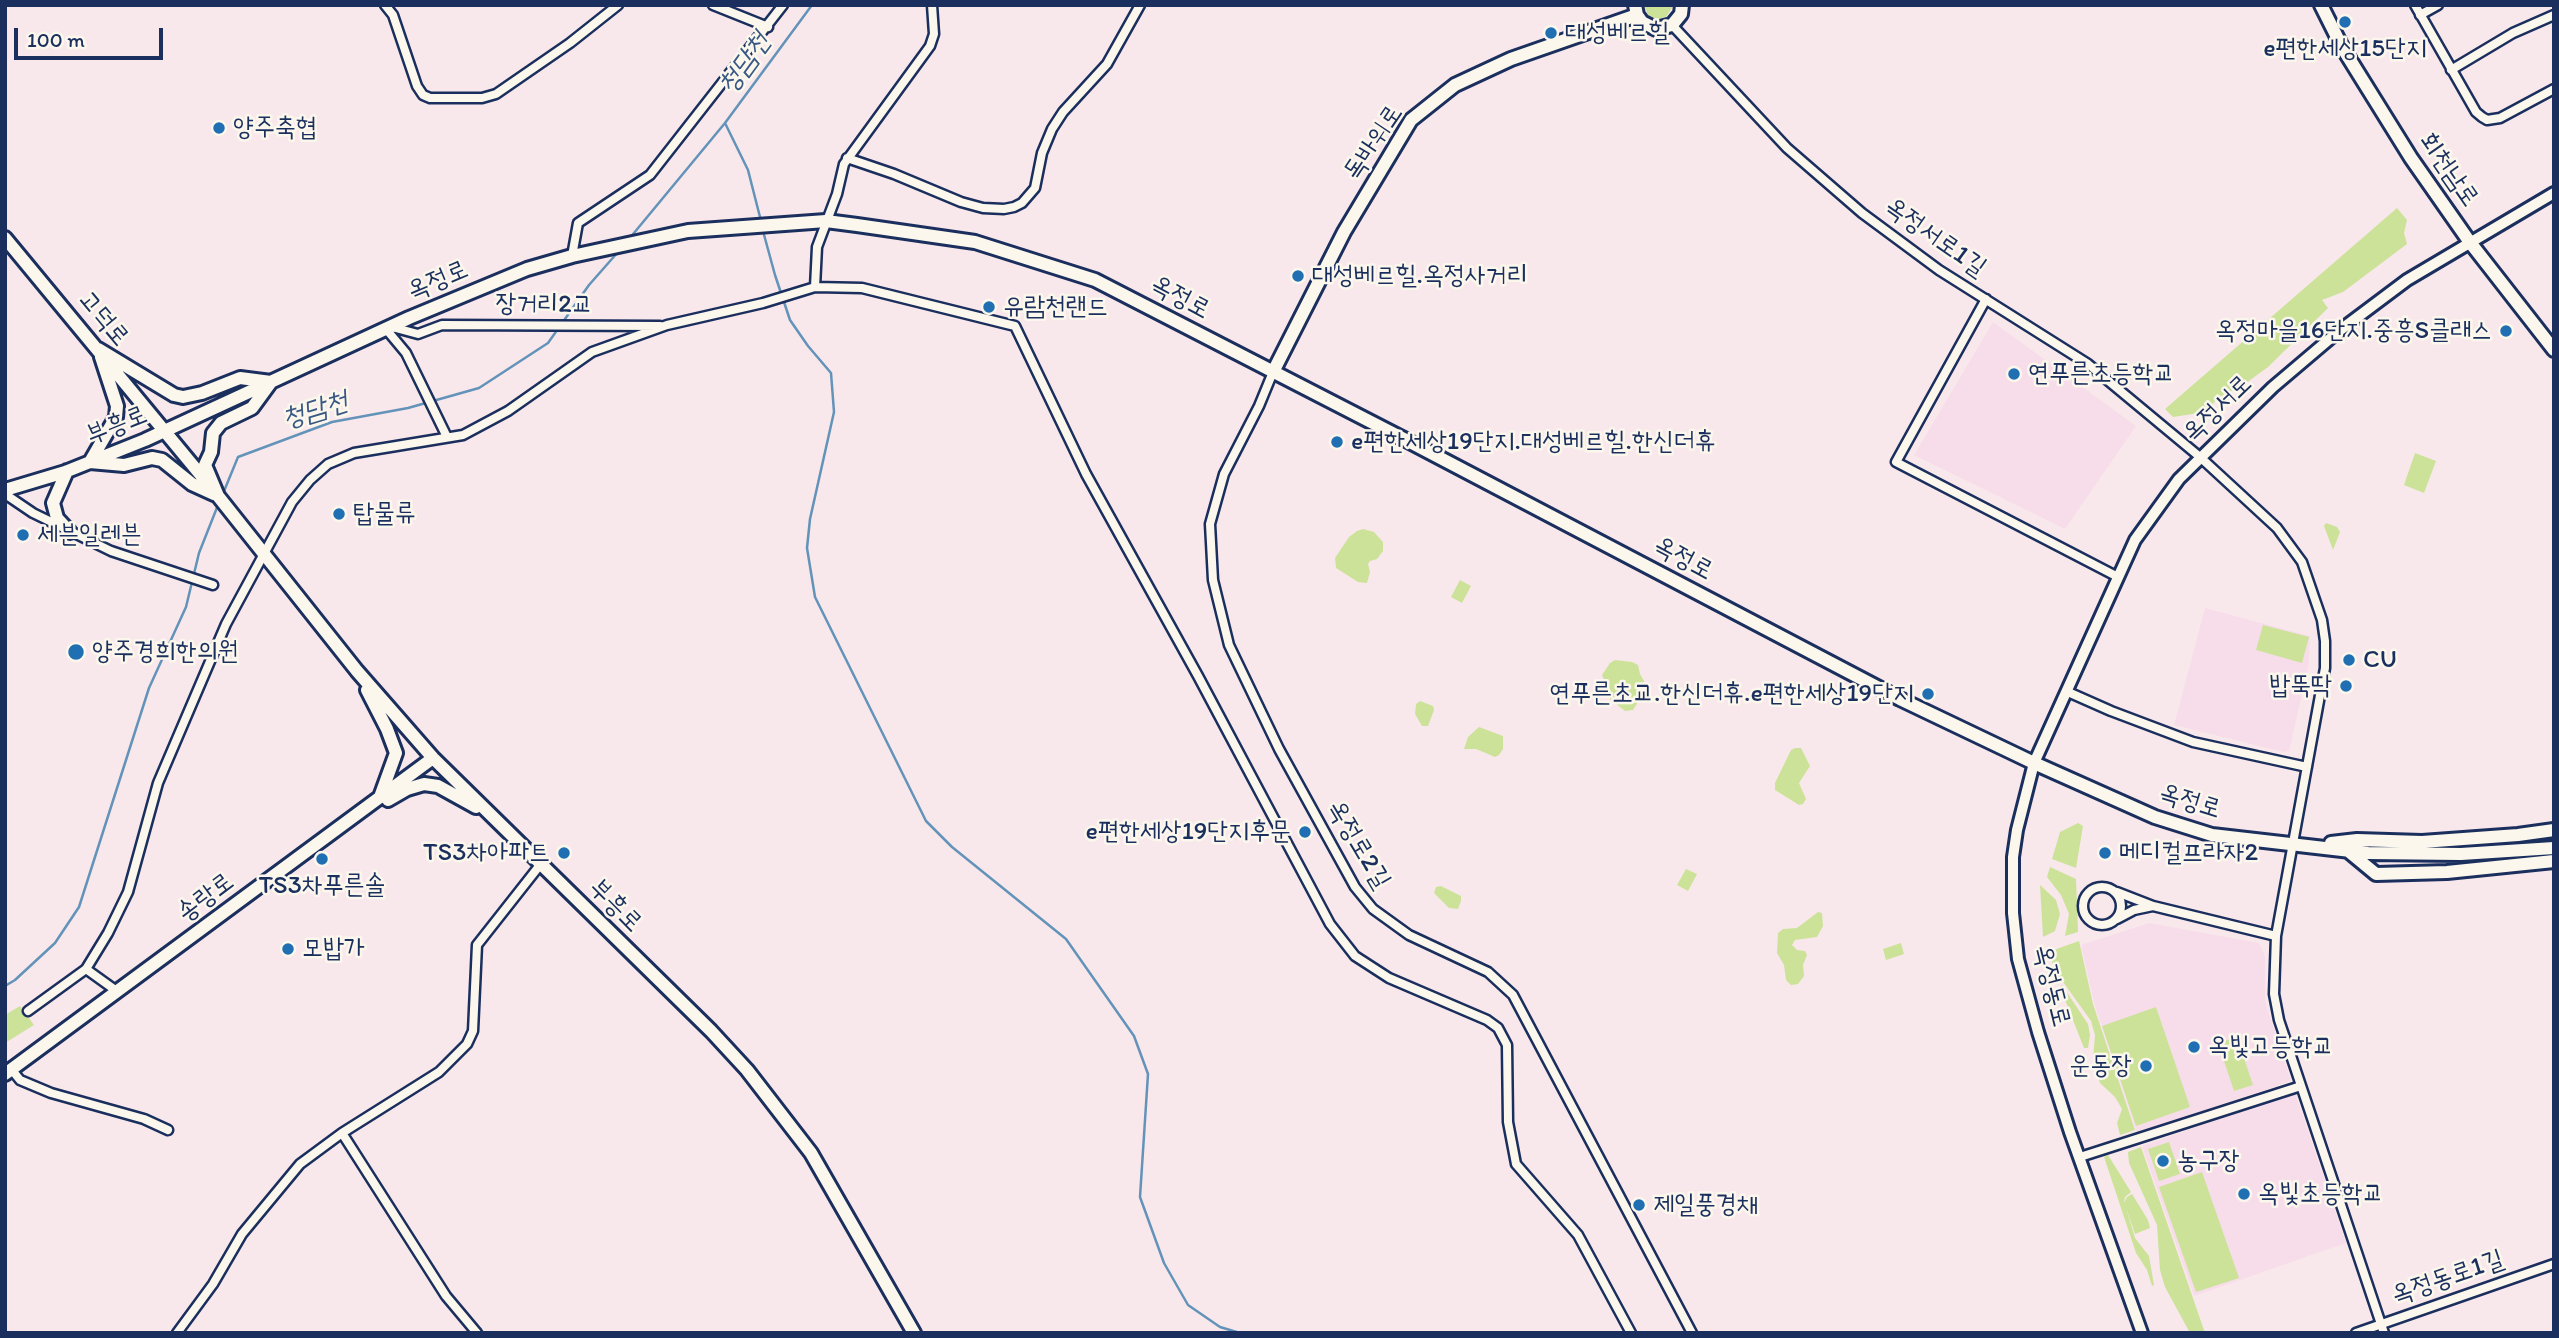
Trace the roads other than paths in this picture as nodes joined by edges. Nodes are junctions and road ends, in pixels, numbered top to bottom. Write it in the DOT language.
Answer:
graph roads {
  1 [pos="385,5"];
  2 [pos="618,5"];
  3 [pos="713,5"];
  4 [pos="783,5"];
  5 [pos="932,5"];
  6 [pos="1140,5"];
  7 [pos="1682,5"];
  8 [pos="2321,5"];
  9 [pos="2415,5"];
  10 [pos="2438,5"];
  11 [pos="1636,10"];
  12 [pos="2420,15"];
  13 [pos="2554,15"];
  14 [pos="1671,25"];
  15 [pos="768,27"];
  16 [pos="2451,70"];
  17 [pos="2554,89"];
  18 [pos="847,158"];
  19 [pos="2554,193"];
  20 [pos="826,221"];
  21 [pos="5,238"];
  22 [pos="2469,242"];
  23 [pos="578,255"];
  24 [pos="815,288"];
  25 [pos="1986,299"];
  26 [pos="667,326"];
  27 [pos="389,328"];
  28 [pos="98,349"];
  29 [pos="2554,350"];
  30 [pos="1273,372"];
  31 [pos="271,382"];
  32 [pos="166,430"];
  33 [pos="447,437"];
  34 [pos="2200,457"];
  35 [pos="90,462"];
  36 [pos="67,471"];
  37 [pos="5,492"];
  38 [pos="218,496"];
  39 [pos="70,532"];
  40 [pos="265,553"];
  41 [pos="2118,577"];
  42 [pos="213,585"];
  43 [pos="357,671"];
  44 [pos="2067,692"];
  45 [pos="433,758"];
  46 [pos="2034,763"];
  47 [pos="2307,767"];
  48 [pos="380,797"];
  49 [pos="492,816"];
  50 [pos="344,824"];
  51 [pos="2554,830"];
  52 [pos="2294,846"];
  53 [pos="2313,846"];
  54 [pos="2554,848"];
  55 [pos="2346,850"];
  56 [pos="2554,861"];
  57 [pos="540,865"];
  58 [pos="2111,889"];
  59 [pos="2153,906"];
  60 [pos="2112,923"];
  61 [pos="2276,936"];
  62 [pos="86,969"];
  63 [pos="118,992"];
  64 [pos="28,1011"];
  65 [pos="8,1072"];
  66 [pos="2301,1086"];
  67 [pos="168,1130"];
  68 [pos="342,1133"];
  69 [pos="2080,1157"];
  70 [pos="2554,1264"];
  71 [pos="2382,1328"];
  72 [pos="177,1333"];
  73 [pos="477,1333"];
  74 [pos="914,1333"];
  75 [pos="1632,1333"];
  76 [pos="1692,1333"];
  77 [pos="2142,1333"];
  78 [pos="2356,1333"];
  1 -- 2 [label="street"];
  3 -- 15 [label="street"];
  4 -- 15 [label="street"];
  5 -- 18 [label="street"];
  6 -- 18 [label="street"];
  7 -- 14 [label="main road"];
  8 -- 22 [label="main road, 회천남로"];
  9 -- 12 [label="street"];
  10 -- 12 [label="street"];
  11 -- 14 [label="main road"];
  11 -- 30 [label="main road, 독바위로"];
  12 -- 16 [label="street"];
  13 -- 16 [label="street"];
  14 -- 25 [label="street, 옥정서로1길"];
  15 -- 23 [label="street"];
  16 -- 17 [label="street"];
  18 -- 20 [label="street"];
  19 -- 22 [label="street, 옥정서로"];
  20 -- 23 [label="main road, 옥정로"];
  20 -- 24 [label="street"];
  20 -- 30 [label="main road, 옥정로"];
  21 -- 28 [label="main road, 고덕로"];
  22 -- 29 [label="main road, 회천남로"];
  22 -- 34 [label="street, 옥정서로"];
  23 -- 27 [label="main road, 옥정로"];
  24 -- 26 [label="street"];
  24 -- 75 [label="street"];
  25 -- 34 [label="street, 옥정서로1길"];
  25 -- 41 [label="street"];
  26 -- 27 [label="street, 장거리2교"];
  26 -- 33 [label="street"];
  27 -- 31 [label="main road, 옥정로"];
  27 -- 33 [label="street"];
  28 -- 31 [label="main road"];
  28 -- 32 [label="main road, 고덕로"];
  28 -- 35 [label="main road"];
  30 -- 46 [label="main road, 옥정로"];
  30 -- 76 [label="street, 옥정로2길"];
  31 -- 32 [label="main road, 옥정로"];
  31 -- 38 [label="main road"];
  32 -- 35 [label="main road, 부흥로"];
  32 -- 38 [label="main road, 부흥로"];
  33 -- 40 [label="street"];
  34 -- 41 [label="street, 옥정서로"];
  34 -- 47 [label="street, 옥정서로1길"];
  35 -- 36 [label="main road, 부흥로"];
  35 -- 38 [label="main road"];
  36 -- 37 [label="main road, 부흥로"];
  36 -- 39 [label="main road"];
  37 -- 39 [label="street"];
  38 -- 40 [label="main road, 부흥로"];
  39 -- 42 [label="street"];
  40 -- 43 [label="main road, 부흥로"];
  40 -- 62 [label="street"];
  41 -- 44 [label="street, 옥정서로"];
  43 -- 45 [label="main road, 부흥로"];
  43 -- 48 [label="main road"];
  44 -- 46 [label="street, 옥정서로"];
  44 -- 47 [label="street"];
  45 -- 48 [label="main road, 송랑로"];
  45 -- 49 [label="main road, 부흥로"];
  46 -- 52 [label="main road, 옥정로"];
  46 -- 69 [label="street, 옥정동로"];
  47 -- 52 [label="street, 옥정서로1길"];
  48 -- 50 [label="main road, 송랑로"];
  49 -- 50 [label="main road"];
  49 -- 57 [label="main road, 부흥로"];
  50 -- 63 [label="main road, 송랑로"];
  51 -- 53 [label="main road"];
  52 -- 53 [label="main road, 옥정로"];
  52 -- 61 [label="street, 옥정서로1길"];
  53 -- 55 [label="main road, 옥정로"];
  54 -- 55 [label="main road, 옥정로"];
  55 -- 56 [label="main road"];
  57 -- 68 [label="street"];
  57 -- 74 [label="main road, 부흥로"];
  58 -- 59 [label="street"];
  58 -- 60 [label="street"];
  58 -- 60 [label="street"];
  59 -- 60 [label="street"];
  59 -- 61 [label="street"];
  61 -- 66 [label="street, 옥정서로1길"];
  62 -- 63 [label="street"];
  62 -- 64 [label="street"];
  63 -- 65 [label="main road, 송랑로"];
  65 -- 67 [label="street"];
  66 -- 69 [label="street"];
  66 -- 71 [label="street, 옥정서로1길"];
  68 -- 72 [label="street"];
  68 -- 73 [label="street"];
  69 -- 77 [label="street, 옥정동로"];
  70 -- 71 [label="street, 옥정동로1길"];
  71 -- 78 [label="street, 옥정동로1길"];
}
